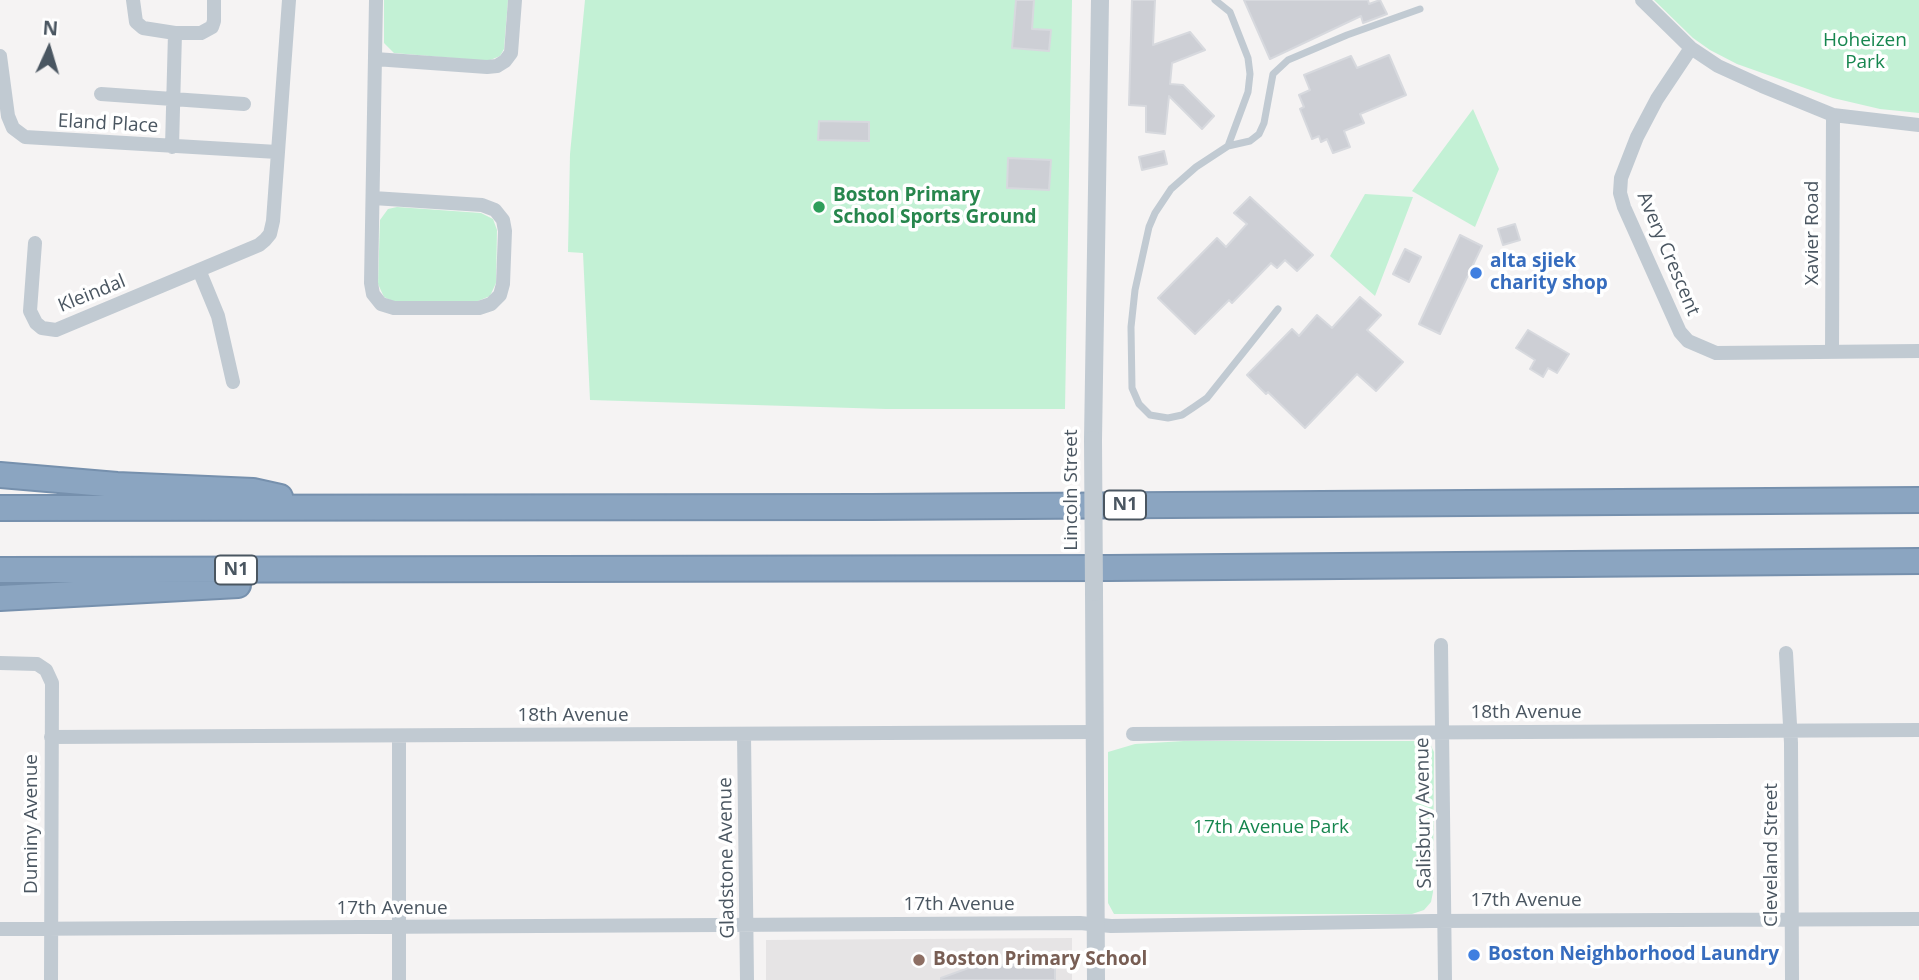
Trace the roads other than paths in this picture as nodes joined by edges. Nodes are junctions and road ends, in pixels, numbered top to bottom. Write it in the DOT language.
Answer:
graph roads {
  1 [pos="134,0"];
  2 [pos="214,0"];
  3 [pos="289,0"];
  4 [pos="376,0"];
  5 [pos="515,0"];
  6 [pos="1100,0"];
  7 [pos="1214,0"];
  8 [pos="1642,0"];
  9 [pos="1420,9"];
  10 [pos="175,33"];
  11 [pos="1691,48"];
  12 [pos="0,56"];
  13 [pos="375,59"];
  14 [pos="101,94"];
  15 [pos="173,99"];
  16 [pos="244,104"];
  17 [pos="1833,115"];
  18 [pos="1919,125"];
  19 [pos="1228,146"];
  20 [pos="172,147"];
  21 [pos="278,152"];
  22 [pos="373,198"];
  23 [pos="35,243"];
  24 [pos="199,270"];
  25 [pos="1278,309"];
  26 [pos="1919,351"];
  27 [pos="1832,352"];
  28 [pos="233,382"];
  29 [pos="0,475"];
  30 [pos="1919,500"];
  31 [pos="332,508"];
  32 [pos="0,509"];
  33 [pos="1919,561"];
  34 [pos="423,568"];
  35 [pos="0,570"];
  36 [pos="0,598"];
  37 [pos="1441,645"];
  38 [pos="1786,653"];
  39 [pos="0,663"];
  40 [pos="1919,730"];
  41 [pos="1790,731"];
  42 [pos="1095,732"];
  43 [pos="1443,732"];
  44 [pos="1133,734"];
  45 [pos="744,735"];
  46 [pos="400,736"];
  47 [pos="51,737"];
  48 [pos="1792,919"];
  49 [pos="1919,919"];
  50 [pos="1445,921"];
  51 [pos="747,925"];
  52 [pos="1096,925"];
  53 [pos="399,928"];
  54 [pos="0,929"];
  55 [pos="51,929"];
  56 [pos="51,980"];
  57 [pos="399,980"];
  58 [pos="747,980"];
  59 [pos="1096,980"];
  60 [pos="1445,980"];
  61 [pos="1792,980"];
  1 -- 10 [label="street"];
  2 -- 10 [label="street"];
  3 -- 21 [label="street"];
  4 -- 13 [label="street"];
  5 -- 13 [label="street"];
  6 -- 42 [label="street, Lincoln Street, bridge"];
  7 -- 19 [label="lane"];
  8 -- 11 [label="street"];
  9 -- 19 [label="lane"];
  10 -- 15 [label="street"];
  11 -- 17 [label="street"];
  11 -- 27 [label="street, Avery Crescent"];
  12 -- 20 [label="street, Eland Place"];
  13 -- 22 [label="street"];
  14 -- 15 [label="street"];
  15 -- 16 [label="street"];
  15 -- 20 [label="street"];
  17 -- 18 [label="street"];
  17 -- 27 [label="street, Xavier Road"];
  19 -- 25 [label="lane"];
  20 -- 21 [label="street, Eland Place"];
  21 -- 24 [label="street, Kleindal"];
  22 -- 22 [label="street"];
  23 -- 24 [label="street, Kleindal"];
  24 -- 28 [label="street"];
  26 -- 27 [label="street, Avery Crescent"];
  29 -- 31 [label="highway"];
  30 -- 31 [label="highway, N1"];
  31 -- 32 [label="highway, N1"];
  33 -- 34 [label="highway, N1"];
  34 -- 35 [label="highway, N1"];
  34 -- 36 [label="highway"];
  37 -- 43 [label="street, Salisbury Avenue"];
  38 -- 41 [label="street, Cleveland Street"];
  39 -- 47 [label="street, Duminy Avenue"];
  40 -- 41 [label="street, 18th Avenue"];
  41 -- 43 [label="street, 18th Avenue"];
  41 -- 48 [label="street, Cleveland Street"];
  42 -- 45 [label="street, 18th Avenue"];
  42 -- 52 [label="street, Lincoln Street"];
  43 -- 44 [label="street, 18th Avenue"];
  43 -- 50 [label="street, Salisbury Avenue"];
  45 -- 46 [label="street, 18th Avenue"];
  45 -- 51 [label="street, Gladstone Avenue"];
  46 -- 47 [label="street, 18th Avenue"];
  46 -- 53 [label="street"];
  47 -- 55 [label="street, Duminy Avenue"];
  48 -- 49 [label="street, 17th Avenue"];
  48 -- 50 [label="street, 17th Avenue"];
  48 -- 61 [label="street, Cleveland Street"];
  50 -- 52 [label="street, 17th Avenue"];
  50 -- 60 [label="street, Salisbury Avenue"];
  51 -- 52 [label="street, 17th Avenue"];
  51 -- 53 [label="street, 17th Avenue"];
  51 -- 58 [label="street, Gladstone Avenue"];
  52 -- 59 [label="street, Lincoln Street"];
  53 -- 55 [label="street, 17th Avenue"];
  53 -- 57 [label="street"];
  54 -- 55 [label="street, 17th Avenue"];
  55 -- 56 [label="street, Duminy Avenue"];
}
